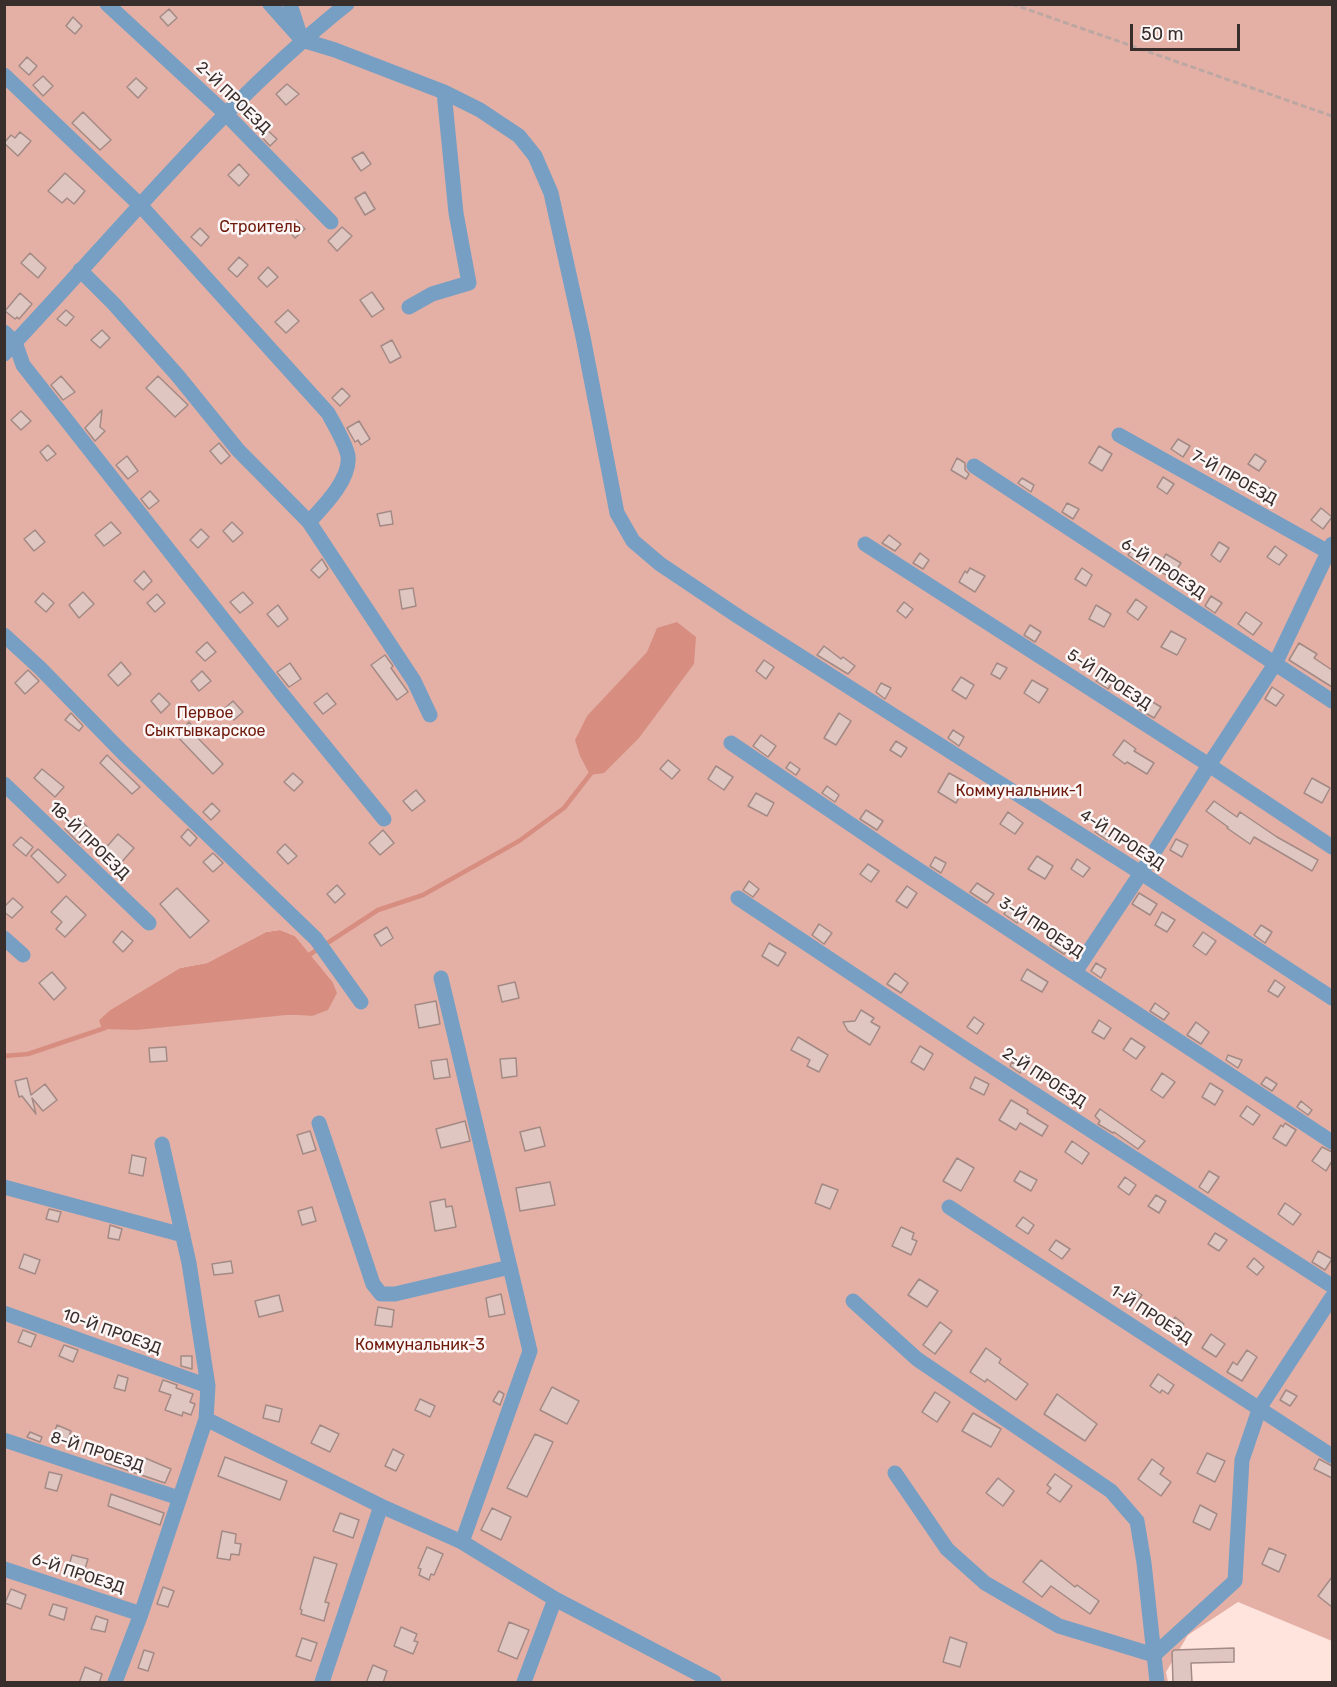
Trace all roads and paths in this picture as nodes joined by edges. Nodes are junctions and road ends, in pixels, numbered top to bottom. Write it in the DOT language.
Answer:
graph roads {
  1 [pos="107,4"];
  2 [pos="270,4"];
  3 [pos="290,4"];
  4 [pos="347,4"];
  5 [pos="1012,4"];
  6 [pos="302,40"];
  7 [pos="4,75"];
  8 [pos="444,92"];
  9 [pos="226,114"];
  10 [pos="1332,116"];
  11 [pos="141,206"];
  12 [pos="331,222"];
  13 [pos="80,270"];
  14 [pos="409,307"];
  15 [pos="8,343"];
  16 [pos="1119,435"];
  17 [pos="974,466"];
  18 [pos="309,522"];
  19 [pos="865,544"];
  20 [pos="1331,550"];
  21 [pos="4,635"];
  22 [pos="1275,664"];
  23 [pos="1332,701"];
  24 [pos="430,715"];
  25 [pos="731,743"];
  26 [pos="1209,765"];
  27 [pos="4,784"];
  28 [pos="384,819"];
  29 [pos="1332,847"];
  30 [pos="1141,873"];
  31 [pos="738,898"];
  32 [pos="149,923"];
  33 [pos="4,938"];
  34 [pos="23,955"];
  35 [pos="1075,972"];
  36 [pos="441,978"];
  37 [pos="1332,998"];
  38 [pos="361,1002"];
  39 [pos="319,1123"];
  40 [pos="1332,1142"];
  41 [pos="162,1144"];
  42 [pos="4,1187"];
  43 [pos="949,1207"];
  44 [pos="183,1235"];
  45 [pos="510,1267"];
  46 [pos="1332,1286"];
  47 [pos="1332,1297"];
  48 [pos="853,1301"];
  49 [pos="4,1312"];
  50 [pos="208,1386"];
  51 [pos="1260,1407"];
  52 [pos="206,1419"];
  53 [pos="4,1440"];
  54 [pos="1332,1456"];
  55 [pos="895,1473"];
  56 [pos="179,1498"];
  57 [pos="381,1506"];
  58 [pos="462,1542"];
  59 [pos="4,1569"];
  60 [pos="555,1599"];
  61 [pos="141,1614"];
  62 [pos="1154,1655"];
  63 [pos="115,1683"];
  64 [pos="321,1683"];
  65 [pos="524,1683"];
  66 [pos="714,1683"];
  67 [pos="1157,1683"];
  1 -- 9 [label="street, 2-Й ПРОЕЗД"];
  2 -- 6 [label="street"];
  3 -- 6 [label="street"];
  4 -- 6 [label="street"];
  5 -- 10 [label="path"];
  6 -- 8 [label="street, 4-Й ПРОЕЗД"];
  6 -- 9 [label="street"];
  7 -- 11 [label="street"];
  8 -- 14 [label="street"];
  8 -- 30 [label="street, 4-Й ПРОЕЗД"];
  9 -- 11 [label="street"];
  9 -- 12 [label="street, 2-Й ПРОЕЗД"];
  11 -- 13 [label="street"];
  11 -- 18 [label="street"];
  13 -- 15 [label="street"];
  13 -- 18 [label="street"];
  15 -- 28 [label="street"];
  16 -- 20 [label="street, 7-Й ПРОЕЗД"];
  17 -- 22 [label="street, 6-Й ПРОЕЗД"];
  18 -- 24 [label="street"];
  19 -- 26 [label="street, 5-Й ПРОЕЗД"];
  20 -- 22 [label="street"];
  21 -- 38 [label="street"];
  22 -- 23 [label="street, 6-Й ПРОЕЗД"];
  22 -- 26 [label="street"];
  25 -- 35 [label="street, 3-Й ПРОЕЗД"];
  26 -- 29 [label="street, 5-Й ПРОЕЗД"];
  26 -- 30 [label="street"];
  27 -- 32 [label="street, 18-Й ПРОЕЗД"];
  30 -- 35 [label="street"];
  30 -- 37 [label="street, 4-Й ПРОЕЗД"];
  31 -- 46 [label="street, 2-Й ПРОЕЗД"];
  33 -- 34 [label="street"];
  35 -- 40 [label="street, 3-Й ПРОЕЗД"];
  36 -- 45 [label="street"];
  39 -- 45 [label="street"];
  41 -- 44 [label="street"];
  42 -- 44 [label="street"];
  43 -- 51 [label="street, 1-Й ПРОЕЗД"];
  44 -- 50 [label="street"];
  45 -- 58 [label="street"];
  47 -- 51 [label="street"];
  48 -- 62 [label="street"];
  49 -- 50 [label="street, 10-Й ПРОЕЗД"];
  50 -- 52 [label="street"];
  51 -- 54 [label="street, 1-Й ПРОЕЗД"];
  51 -- 62 [label="street"];
  52 -- 56 [label="street"];
  52 -- 57 [label="street"];
  53 -- 56 [label="street, 8-Й ПРОЕЗД"];
  55 -- 62 [label="street"];
  56 -- 61 [label="street"];
  57 -- 58 [label="street"];
  57 -- 64 [label="street"];
  58 -- 60 [label="street"];
  59 -- 61 [label="street, 6-Й ПРОЕЗД"];
  60 -- 65 [label="street"];
  60 -- 66 [label="street"];
  61 -- 63 [label="street"];
  62 -- 67 [label="street"];
}
